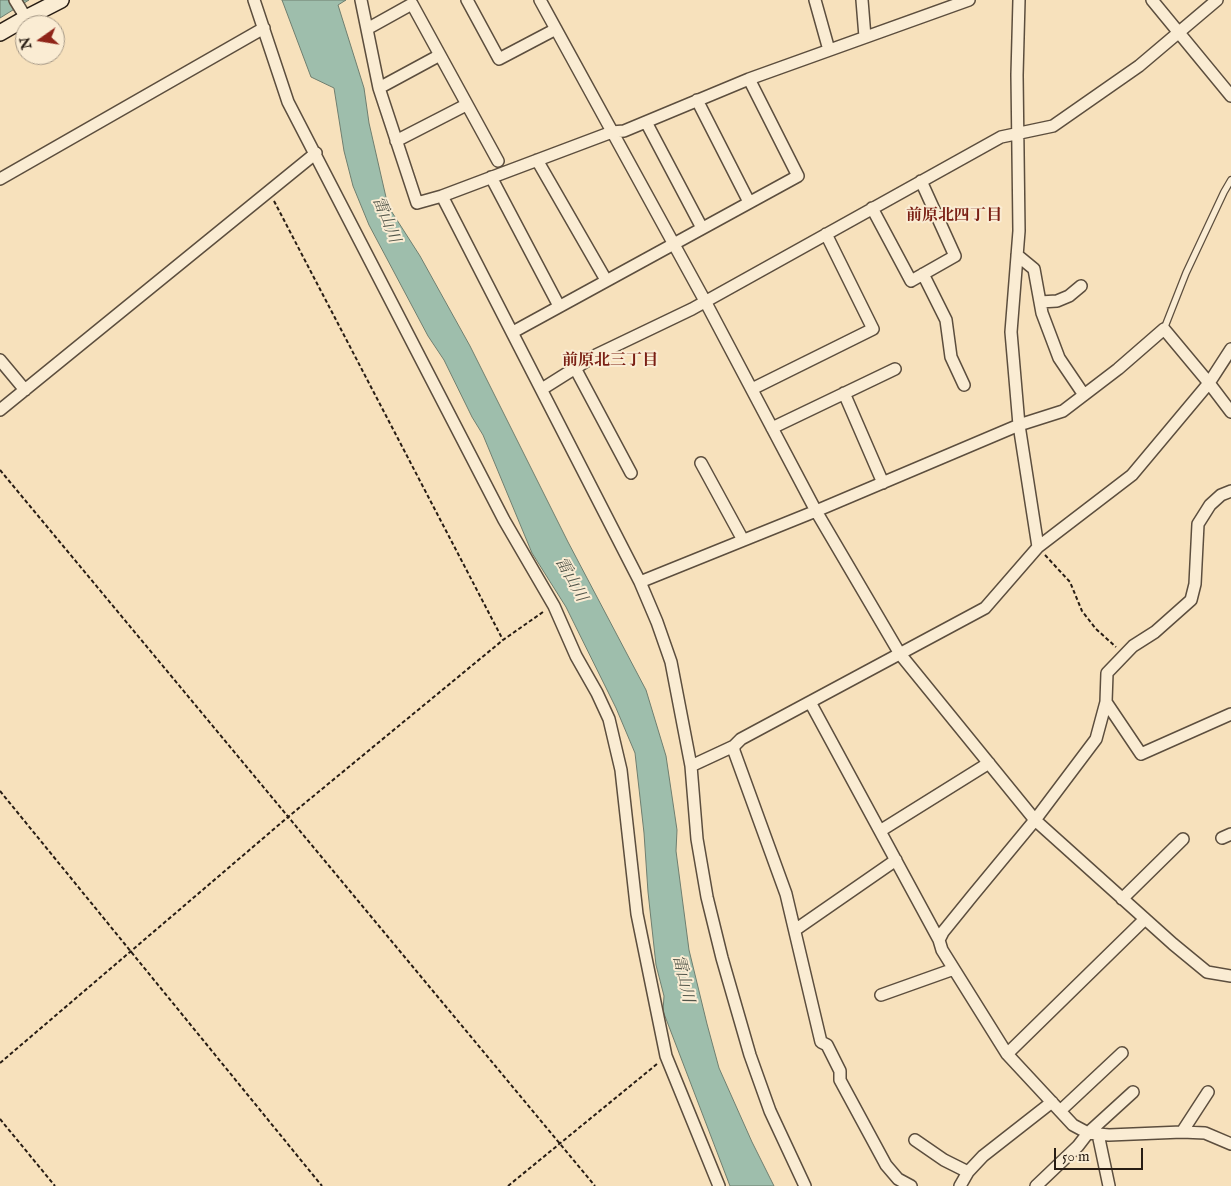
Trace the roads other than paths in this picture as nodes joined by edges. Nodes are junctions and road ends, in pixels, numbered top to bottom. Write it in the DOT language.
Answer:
graph roads {
  1 [pos="15,0"];
  2 [pos="61,0"];
  3 [pos="254,0"];
  4 [pos="361,0"];
  5 [pos="467,0"];
  6 [pos="540,0"];
  7 [pos="815,0"];
  8 [pos="862,0"];
  9 [pos="969,0"];
  10 [pos="1019,0"];
  11 [pos="1152,0"];
  12 [pos="1217,0"];
  13 [pos="24,15"];
  14 [pos="32,15"];
  15 [pos="15,24"];
  16 [pos="264,28"];
  17 [pos="367,29"];
  18 [pos="556,29"];
  19 [pos="1178,32"];
  20 [pos="0,33"];
  21 [pos="866,37"];
  22 [pos="829,50"];
  23 [pos="440,56"];
  24 [pos="749,79"];
  25 [pos="379,88"];
  26 [pos="1229,88"];
  27 [pos="697,100"];
  28 [pos="466,105"];
  29 [pos="646,122"];
  30 [pos="612,132"];
  31 [pos="1018,133"];
  32 [pos="396,141"];
  33 [pos="316,153"];
  34 [pos="537,160"];
  35 [pos="498,161"];
  36 [pos="491,177"];
  37 [pos="0,179"];
  38 [pos="1231,180"];
  39 [pos="921,181"];
  40 [pos="442,196"];
  41 [pos="749,202"];
  42 [pos="872,208"];
  43 [pos="702,228"];
  44 [pos="826,234"];
  45 [pos="674,243"];
  46 [pos="1017,254"];
  47 [pos="922,274"];
  48 [pos="606,280"];
  49 [pos="1081,286"];
  50 [pos="705,301"];
  51 [pos="1040,302"];
  52 [pos="559,306"];
  53 [pos="1164,328"];
  54 [pos="513,332"];
  55 [pos="1231,349"];
  56 [pos="0,360"];
  57 [pos="575,368"];
  58 [pos="895,369"];
  59 [pos="1209,383"];
  60 [pos="964,385"];
  61 [pos="542,389"];
  62 [pos="752,389"];
  63 [pos="25,390"];
  64 [pos="844,393"];
  65 [pos="1084,395"];
  66 [pos="0,410"];
  67 [pos="1231,412"];
  68 [pos="1019,425"];
  69 [pos="772,428"];
  70 [pos="701,463"];
  71 [pos="631,473"];
  72 [pos="883,483"];
  73 [pos="1231,491"];
  74 [pos="816,511"];
  75 [pos="743,540"];
  76 [pos="1038,546"];
  77 [pos="640,582"];
  78 [pos="900,654"];
  79 [pos="810,702"];
  80 [pos="1106,702"];
  81 [pos="1231,714"];
  82 [pos="734,746"];
  83 [pos="989,763"];
  84 [pos="691,766"];
  85 [pos="1035,820"];
  86 [pos="880,831"];
  87 [pos="1183,839"];
  88 [pos="896,860"];
  89 [pos="1122,899"];
  90 [pos="1145,919"];
  91 [pos="795,930"];
  92 [pos="939,940"];
  93 [pos="954,969"];
  94 [pos="1231,976"];
  95 [pos="881,995"];
  96 [pos="1007,1054"];
  97 [pos="1122,1054"];
  98 [pos="1133,1092"];
  99 [pos="1208,1092"];
  100 [pos="1056,1107"];
  101 [pos="1182,1132"];
  102 [pos="1093,1134"];
  103 [pos="915,1140"];
  104 [pos="1231,1144"];
  105 [pos="968,1172"];
  106 [pos="719,1186"];
  107 [pos="805,1186"];
  108 [pos="911,1186"];
  109 [pos="960,1186"];
  110 [pos="1036,1186"];
  111 [pos="1109,1186"];
  1 -- 13 [label="street"];
  2 -- 14 [label="main road"];
  3 -- 16 [label="street"];
  4 -- 17 [label="street"];
  5 -- 18 [label="street"];
  6 -- 18 [label="street"];
  7 -- 22 [label="street"];
  8 -- 21 [label="street"];
  9 -- 21 [label="street"];
  10 -- 31 [label="street"];
  11 -- 19 [label="street"];
  12 -- 19 [label="street"];
  15 -- 20 [label="main road"];
  16 -- 33 [label="street"];
  16 -- 37 [label="street"];
  17 -- 23 [label="street"];
  17 -- 25 [label="street"];
  18 -- 30 [label="street"];
  19 -- 26 [label="street"];
  19 -- 31 [label="street"];
  21 -- 22 [label="street"];
  22 -- 24 [label="street"];
  23 -- 25 [label="street"];
  23 -- 28 [label="street"];
  24 -- 27 [label="street"];
  24 -- 41 [label="street"];
  25 -- 32 [label="street"];
  27 -- 29 [label="street"];
  27 -- 41 [label="street"];
  28 -- 32 [label="street"];
  28 -- 35 [label="street"];
  29 -- 30 [label="street"];
  29 -- 43 [label="street"];
  30 -- 34 [label="street"];
  30 -- 45 [label="street"];
  31 -- 39 [label="street"];
  31 -- 46 [label="street"];
  32 -- 40 [label="street"];
  33 -- 63 [label="street"];
  33 -- 106 [label="street"];
  34 -- 36 [label="street"];
  34 -- 48 [label="street"];
  36 -- 40 [label="street"];
  36 -- 52 [label="street"];
  38 -- 53 [label="lane"];
  39 -- 42 [label="street"];
  39 -- 47 [label="street"];
  40 -- 54 [label="street"];
  41 -- 43 [label="street"];
  42 -- 44 [label="street"];
  42 -- 47 [label="street"];
  43 -- 45 [label="street"];
  44 -- 50 [label="street"];
  44 -- 62 [label="street"];
  45 -- 48 [label="street"];
  45 -- 50 [label="street"];
  46 -- 51 [label="street"];
  46 -- 68 [label="street"];
  47 -- 60 [label="street"];
  48 -- 52 [label="street"];
  49 -- 51 [label="street"];
  50 -- 57 [label="street"];
  50 -- 62 [label="street"];
  51 -- 65 [label="street"];
  52 -- 54 [label="street"];
  53 -- 59 [label="street"];
  53 -- 65 [label="street"];
  54 -- 61 [label="street"];
  55 -- 59 [label="street"];
  56 -- 63 [label="street"];
  57 -- 61 [label="street"];
  57 -- 71 [label="street"];
  58 -- 64 [label="street"];
  59 -- 67 [label="street"];
  59 -- 76 [label="street"];
  61 -- 77 [label="street"];
  62 -- 69 [label="street"];
  63 -- 66 [label="street"];
  64 -- 69 [label="street"];
  64 -- 72 [label="street"];
  65 -- 68 [label="street"];
  68 -- 72 [label="street"];
  68 -- 76 [label="street"];
  69 -- 74 [label="street"];
  70 -- 75 [label="street"];
  72 -- 74 [label="street"];
  73 -- 80 [label="street"];
  74 -- 75 [label="street"];
  74 -- 78 [label="street"];
  75 -- 77 [label="street"];
  76 -- 78 [label="street"];
  77 -- 84 [label="street"];
  78 -- 79 [label="street"];
  78 -- 83 [label="street"];
  79 -- 82 [label="street"];
  79 -- 86 [label="street"];
  80 -- 81 [label="street"];
  80 -- 85 [label="street"];
  82 -- 84 [label="street"];
  82 -- 91 [label="street"];
  83 -- 85 [label="street"];
  83 -- 86 [label="street"];
  84 -- 107 [label="street"];
  85 -- 89 [label="street"];
  85 -- 92 [label="street"];
  86 -- 88 [label="street"];
  87 -- 89 [label="street"];
  88 -- 91 [label="street"];
  88 -- 92 [label="street"];
  89 -- 90 [label="street"];
  90 -- 94 [label="street"];
  90 -- 96 [label="street"];
  91 -- 108 [label="street"];
  92 -- 93 [label="street"];
  93 -- 95 [label="street"];
  93 -- 96 [label="street"];
  96 -- 100 [label="street"];
  97 -- 100 [label="street"];
  98 -- 102 [label="street"];
  99 -- 101 [label="street"];
  100 -- 102 [label="street"];
  100 -- 105 [label="street"];
  101 -- 102 [label="street"];
  101 -- 104 [label="street"];
  102 -- 110 [label="street"];
  102 -- 111 [label="street"];
  103 -- 105 [label="street"];
  105 -- 109 [label="street"];
}
